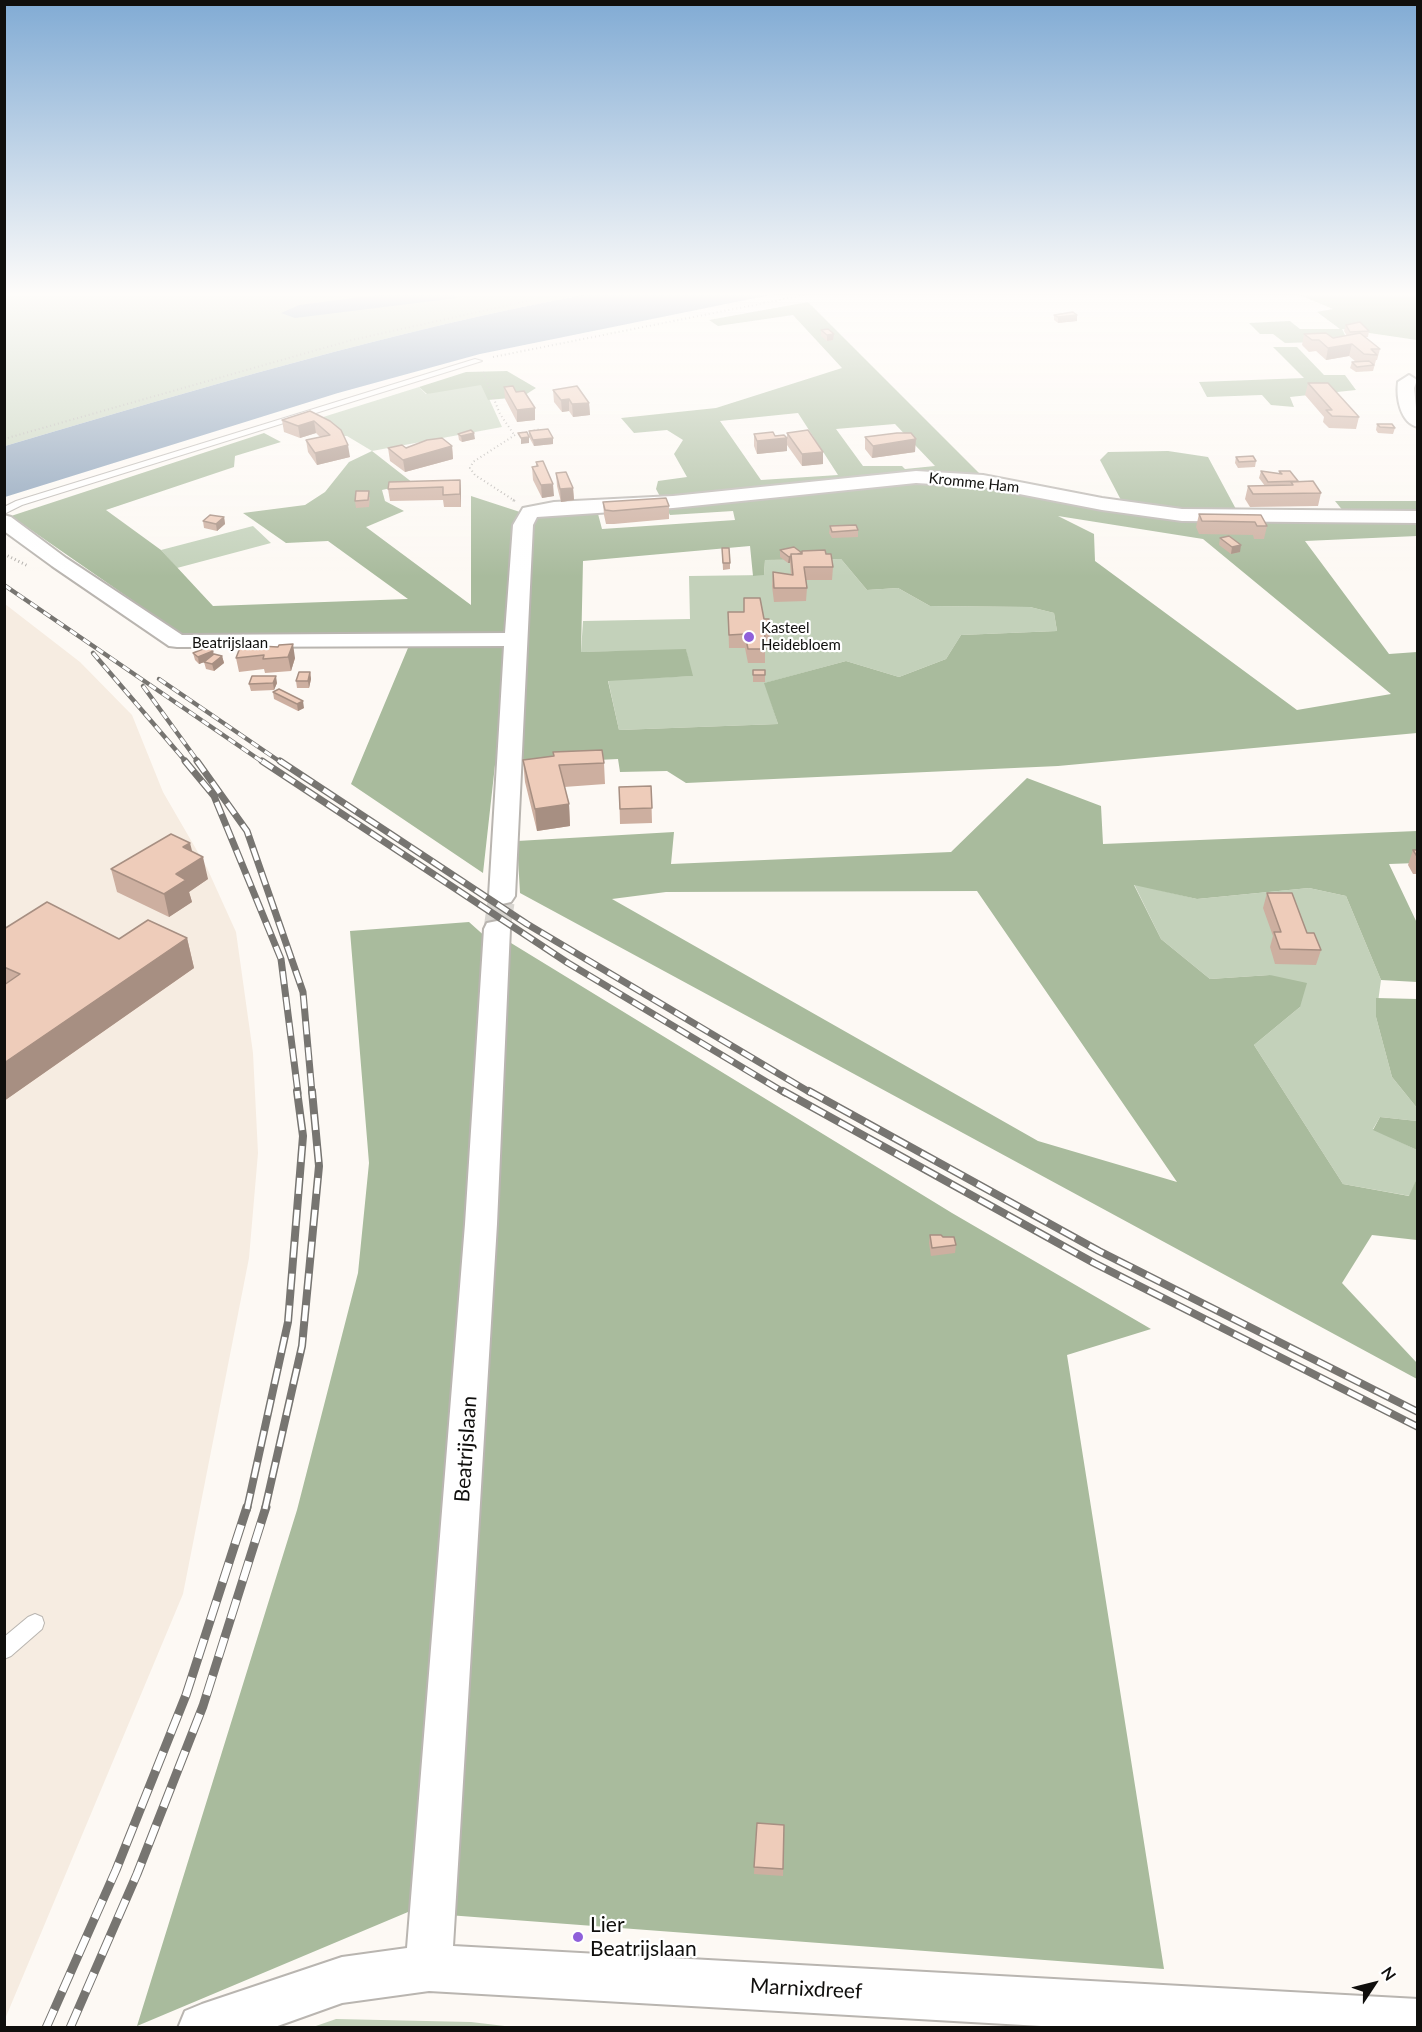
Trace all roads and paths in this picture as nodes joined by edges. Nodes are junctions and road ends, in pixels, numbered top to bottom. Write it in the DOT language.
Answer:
graph roads {
  1 [pos="180,388"];
  2 [pos="391,388"];
  3 [pos="489,388"];
  4 [pos="1406,388"];
  5 [pos="1418,422"];
  6 [pos="541,429"];
  7 [pos="514,436"];
  8 [pos="4,439"];
  9 [pos="4,511"];
  10 [pos="530,512"];
  11 [pos="1418,517"];
  12 [pos="4,521"];
  13 [pos="517,611"];
  14 [pos="462,639"];
  15 [pos="516,639"];
  16 [pos="515,670"];
  17 [pos="34,1623"];
  18 [pos="4,1650"];
  19 [pos="429,1968"];
  20 [pos="1418,2023"];
  21 [pos="202,2028"];
  1 -- 8 [label="path"];
  2 -- 9 [label="lane"];
  3 -- 7 [label="path"];
  4 -- 5 [label="street"];
  6 -- 7 [label="path"];
  7 -- 10 [label="path"];
  10 -- 11 [label="street, Kromme Ham"];
  10 -- 13 [label="street, Beatrijslaan"];
  12 -- 14 [label="street, Beatrijslaan"];
  13 -- 14 [label="street, Beatrijslaan"];
  13 -- 15 [label="street, Beatrijslaan"];
  14 -- 15 [label="street, Beatrijslaan"];
  14 -- 16 [label="street"];
  15 -- 16 [label="street, Beatrijslaan"];
  16 -- 19 [label="street, Beatrijslaan"];
  17 -- 18 [label="lane"];
  19 -- 20 [label="street, Marnixdreef"];
  19 -- 21 [label="street, Marnixdreef"];
}
